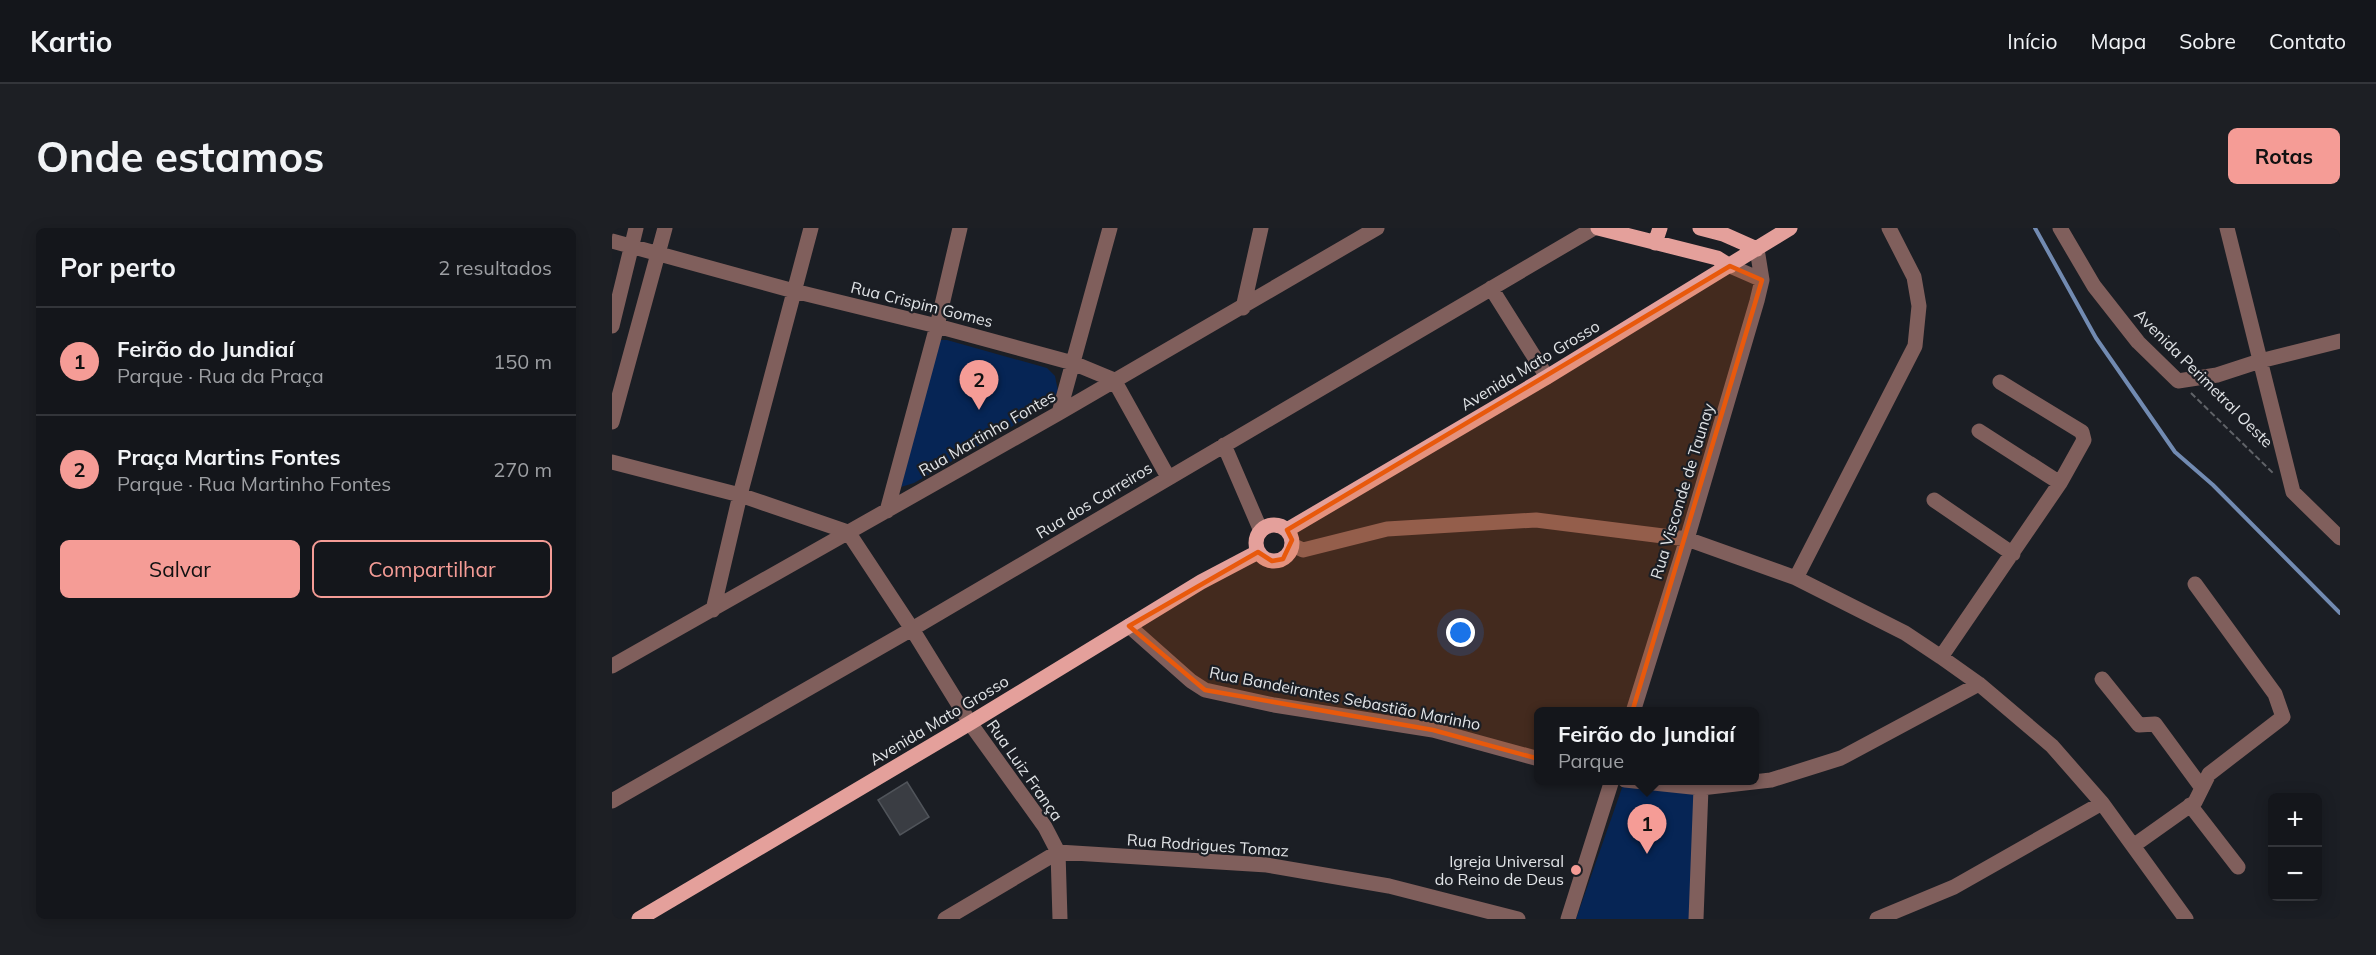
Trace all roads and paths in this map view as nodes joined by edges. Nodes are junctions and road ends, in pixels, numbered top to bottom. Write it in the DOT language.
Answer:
graph roads {
  1 [pos="636,228"];
  2 [pos="665,228"];
  3 [pos="811,228"];
  4 [pos="960,228"];
  5 [pos="1110,228"];
  6 [pos="1261,228"];
  7 [pos="1377,228"];
  8 [pos="1596,228"];
  9 [pos="1700,228"];
  10 [pos="1790,228"];
  11 [pos="1889,228"];
  12 [pos="2060,228"];
  13 [pos="2228,228"];
  14 [pos="1657,236"];
  15 [pos="612,241"];
  16 [pos="631,247"];
  17 [pos="1757,249"];
  18 [pos="658,254"];
  19 [pos="1730,266"];
  20 [pos="1762,280"];
  21 [pos="1491,288"];
  22 [pos="794,291"];
  23 [pos="1243,308"];
  24 [pos="612,326"];
  25 [pos="937,326"];
  26 [pos="2340,341"];
  27 [pos="2260,361"];
  28 [pos="1073,363"];
  29 [pos="1547,376"];
  30 [pos="1114,380"];
  31 [pos="2178,381"];
  32 [pos="2000,382"];
  33 [pos="1059,413"];
  34 [pos="612,422"];
  35 [pos="1979,431"];
  36 [pos="1224,445"];
  37 [pos="612,462"];
  38 [pos="2276,476"];
  39 [pos="1168,477"];
  40 [pos="2060,483"];
  41 [pos="740,495"];
  42 [pos="1934,500"];
  43 [pos="887,511"];
  44 [pos="1287,530"];
  45 [pos="1261,531"];
  46 [pos="848,532"];
  47 [pos="2340,538"];
  48 [pos="1688,539"];
  49 [pos="1292,545"];
  50 [pos="1258,552"];
  51 [pos="2013,554"];
  52 [pos="1796,578"];
  53 [pos="2195,584"];
  54 [pos="713,610"];
  55 [pos="1129,626"];
  56 [pos="912,629"];
  57 [pos="1941,657"];
  58 [pos="612,666"];
  59 [pos="2102,679"];
  60 [pos="1979,684"];
  61 [pos="1634,707"];
  62 [pos="970,723"];
  63 [pos="1534,758"];
  64 [pos="1759,781"];
  65 [pos="1610,785"];
  66 [pos="1672,785"];
  67 [pos="1727,785"];
  68 [pos="1701,788"];
  69 [pos="2202,788"];
  70 [pos="612,801"];
  71 [pos="2102,803"];
  72 [pos="2190,805"];
  73 [pos="2133,846"];
  74 [pos="1058,852"];
  75 [pos="2238,867"];
  76 [pos="639,919"];
  77 [pos="945,919"];
  78 [pos="1060,919"];
  79 [pos="1518,919"];
  80 [pos="1568,919"];
  81 [pos="1696,919"];
  82 [pos="1877,919"];
  83 [pos="2186,919"];
  1 -- 16 [label="street"];
  2 -- 18 [label="street"];
  3 -- 22 [label="street"];
  4 -- 25 [label="street"];
  5 -- 28 [label="street"];
  6 -- 23 [label="street"];
  7 -- 23 [label="street, Rua Martinho Fontes"];
  8 -- 14 [label="main road"];
  8 -- 21 [label="street, Rua dos Carreiros"];
  9 -- 17 [label="main road"];
  10 -- 17 [label="main road, Avenida Mato Grosso"];
  11 -- 52 [label="street"];
  12 -- 31 [label="street, Avenida Perimetral Oeste"];
  13 -- 27 [label="street"];
  14 -- 19 [label="main road"];
  15 -- 16 [label="street, Rua Crispim Gomes"];
  16 -- 18 [label="street, Rua Crispim Gomes"];
  16 -- 24 [label="street"];
  17 -- 19 [label="main road, Avenida Mato Grosso"];
  17 -- 20 [label="street, Rua Visconde de Taunay"];
  18 -- 22 [label="street, Rua Crispim Gomes"];
  18 -- 34 [label="street"];
  19 -- 20 [label="street"];
  19 -- 29 [label="main road, Avenida Mato Grosso"];
  20 -- 48 [label="street, Rua Visconde de Taunay"];
  21 -- 29 [label="street"];
  21 -- 36 [label="street, Rua dos Carreiros"];
  22 -- 25 [label="street, Rua Crispim Gomes"];
  22 -- 41 [label="street"];
  23 -- 30 [label="street, Rua Martinho Fontes"];
  25 -- 28 [label="street, Rua Crispim Gomes"];
  25 -- 43 [label="street"];
  26 -- 27 [label="street"];
  27 -- 31 [label="street"];
  27 -- 47 [label="street"];
  28 -- 30 [label="street, Rua Crispim Gomes"];
  28 -- 33 [label="street"];
  29 -- 44 [label="main road, Avenida Mato Grosso"];
  30 -- 33 [label="street, Rua Martinho Fontes"];
  30 -- 39 [label="street"];
  31 -- 38 [label="path, Avenida Perimetral Oeste"];
  32 -- 40 [label="street"];
  33 -- 43 [label="street, Rua Martinho Fontes"];
  35 -- 40 [label="street"];
  36 -- 39 [label="street, Rua dos Carreiros"];
  36 -- 45 [label="street"];
  37 -- 41 [label="street"];
  39 -- 56 [label="street, Rua dos Carreiros"];
  40 -- 51 [label="street"];
  41 -- 46 [label="street"];
  41 -- 54 [label="street"];
  42 -- 51 [label="street"];
  43 -- 46 [label="street, Rua Martinho Fontes"];
  44 -- 45 [label="main road"];
  44 -- 49 [label="main road"];
  45 -- 50 [label="main road"];
  46 -- 54 [label="street, Rua Martinho Fontes"];
  46 -- 56 [label="street, Rua Luiz França"];
  48 -- 49 [label="street"];
  48 -- 52 [label="street"];
  48 -- 61 [label="street, Rua Visconde de Taunay"];
  49 -- 50 [label="main road"];
  50 -- 55 [label="main road, Avenida Mato Grosso"];
  51 -- 57 [label="street"];
  52 -- 57 [label="street"];
  53 -- 69 [label="street"];
  54 -- 58 [label="street, Rua Martinho Fontes"];
  55 -- 62 [label="main road, Avenida Mato Grosso"];
  55 -- 63 [label="street, Rua Bandeirantes Sebastião Marinho"];
  56 -- 62 [label="street, Rua Luiz França"];
  56 -- 70 [label="street, Rua dos Carreiros"];
  57 -- 60 [label="street"];
  59 -- 69 [label="street"];
  60 -- 64 [label="street"];
  60 -- 71 [label="street"];
  62 -- 74 [label="street, Rua Luiz França"];
  62 -- 76 [label="main road, Avenida Mato Grosso"];
  65 -- 80 [label="street"];
  66 -- 68 [label="street"];
  67 -- 68 [label="street"];
  68 -- 81 [label="street"];
  69 -- 72 [label="street"];
  71 -- 73 [label="street"];
  71 -- 82 [label="street"];
  72 -- 73 [label="street"];
  72 -- 75 [label="street"];
  73 -- 83 [label="street"];
  74 -- 77 [label="street"];
  74 -- 78 [label="street, Rua Luiz França"];
  74 -- 79 [label="street, Rua Rodrigues Tomaz"];
}
